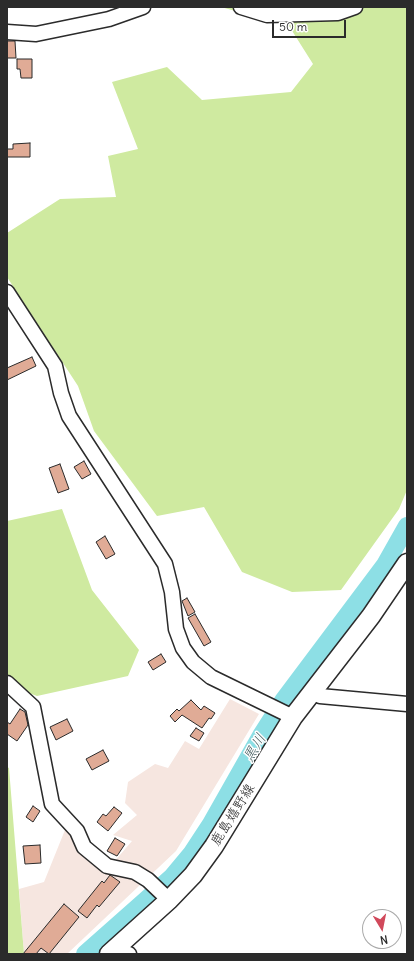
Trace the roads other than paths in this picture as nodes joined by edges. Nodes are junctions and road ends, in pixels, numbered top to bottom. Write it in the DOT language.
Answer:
graph roads {
  1 [pos="143,7"];
  2 [pos="241,7"];
  3 [pos="355,7"];
  4 [pos="7,32"];
  5 [pos="7,292"];
  6 [pos="407,563"];
  7 [pos="7,683"];
  8 [pos="313,691"];
  9 [pos="407,704"];
  10 [pos="293,717"];
  11 [pos="169,900"];
  12 [pos="117,953"];
  1 -- 4 [label="street"];
  2 -- 3 [label="street"];
  5 -- 10 [label="street"];
  6 -- 8 [label="main road, 鹿島嬉野線"];
  7 -- 11 [label="street"];
  8 -- 9 [label="street"];
  8 -- 10 [label="main road, 鹿島嬉野線"];
  10 -- 11 [label="main road, 鹿島嬉野線"];
  11 -- 12 [label="main road, 鹿島嬉野線"];
}
